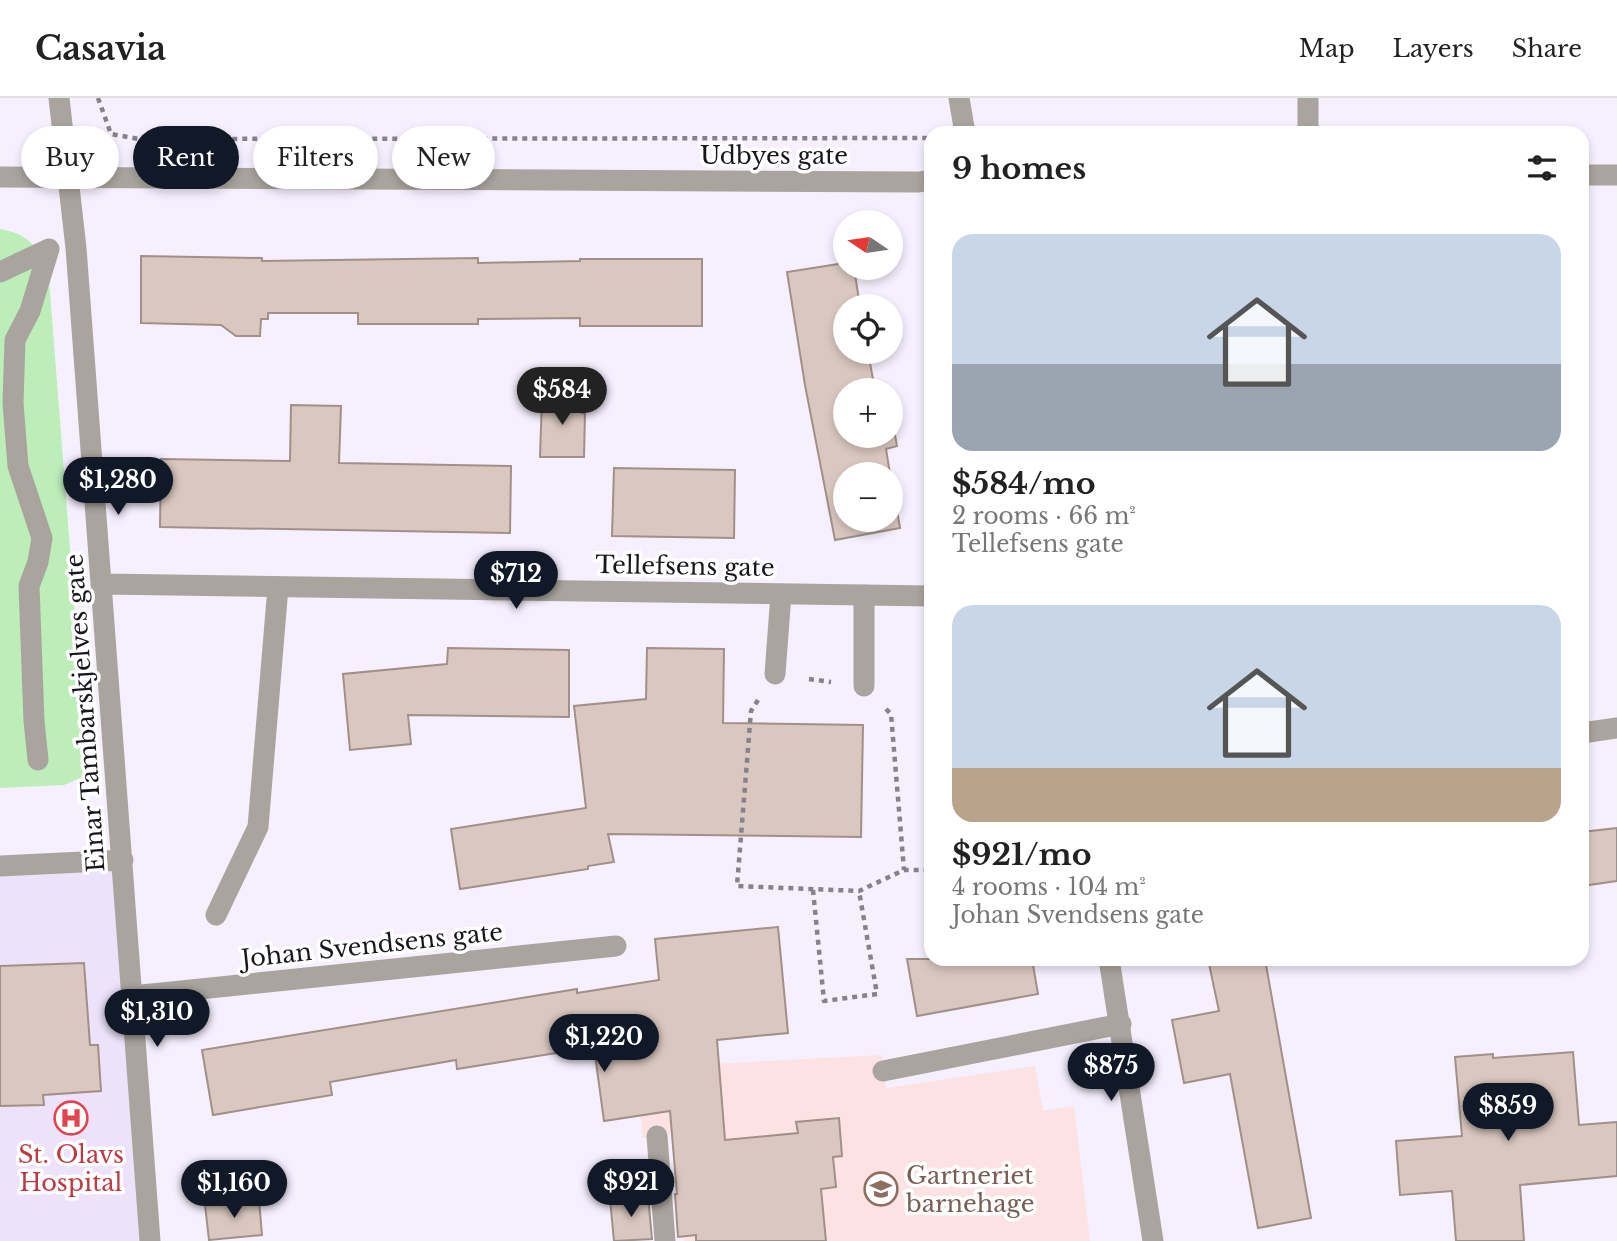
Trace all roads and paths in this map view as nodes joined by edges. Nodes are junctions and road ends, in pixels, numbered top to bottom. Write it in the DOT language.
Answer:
graph roads {
  1 [pos="59,98"];
  2 [pos="99,98"];
  3 [pos="959,98"];
  4 [pos="1308,98"];
  5 [pos="63,126"];
  6 [pos="964,126"];
  7 [pos="1308,126"];
  8 [pos="924,138"];
  9 [pos="1589,175"];
  10 [pos="1617,175"];
  11 [pos="0,177"];
  12 [pos="21,177"];
  13 [pos="119,178"];
  14 [pos="924,181"];
  15 [pos="71,189"];
  16 [pos="0,272"];
  17 [pos="7,345"];
  18 [pos="9,461"];
  19 [pos="102,584"];
  20 [pos="278,587"];
  21 [pos="782,594"];
  22 [pos="864,595"];
  23 [pos="924,596"];
  24 [pos="775,674"];
  25 [pos="864,686"];
  26 [pos="1617,728"];
  27 [pos="1589,732"];
  28 [pos="38,760"];
  29 [pos="123,860"];
  30 [pos="0,866"];
  31 [pos="904,870"];
  32 [pos="924,870"];
  33 [pos="813,890"];
  34 [pos="859,891"];
  35 [pos="216,915"];
  36 [pos="616,946"];
  37 [pos="1111,966"];
  38 [pos="132,996"];
  39 [pos="1121,1024"];
  40 [pos="883,1071"];
  41 [pos="657,1136"];
  42 [pos="150,1241"];
  43 [pos="665,1241"];
  44 [pos="1153,1241"];
  1 -- 5 [label="street, Einar Tambarskjelves gate"];
  2 -- 8 [label="path"];
  3 -- 6 [label="street"];
  4 -- 7 [label="street"];
  9 -- 10 [label="street"];
  11 -- 12 [label="street, Udbyes gate"];
  13 -- 14 [label="street, Udbyes gate"];
  15 -- 19 [label="street, Einar Tambarskjelves gate"];
  16 -- 17 [label="street"];
  17 -- 18 [label="street"];
  18 -- 28 [label="street"];
  19 -- 20 [label="street, Tellefsens gate"];
  19 -- 29 [label="street, Einar Tambarskjelves gate"];
  20 -- 21 [label="street, Tellefsens gate"];
  20 -- 35 [label="street"];
  21 -- 22 [label="street, Tellefsens gate"];
  21 -- 24 [label="street"];
  22 -- 23 [label="street, Tellefsens gate"];
  22 -- 25 [label="street"];
  24 -- 25 [label="path"];
  24 -- 33 [label="path"];
  25 -- 31 [label="path"];
  26 -- 27 [label="street"];
  29 -- 30 [label="street"];
  29 -- 38 [label="street, Einar Tambarskjelves gate"];
  31 -- 32 [label="path"];
  31 -- 34 [label="path"];
  33 -- 34 [label="path"];
  33 -- 34 [label="path"];
  36 -- 38 [label="street, Johan Svendsens gate"];
  37 -- 39 [label="street"];
  38 -- 42 [label="street, Einar Tambarskjelves gate"];
  39 -- 40 [label="street"];
  39 -- 44 [label="street"];
  41 -- 43 [label="street"];
}
